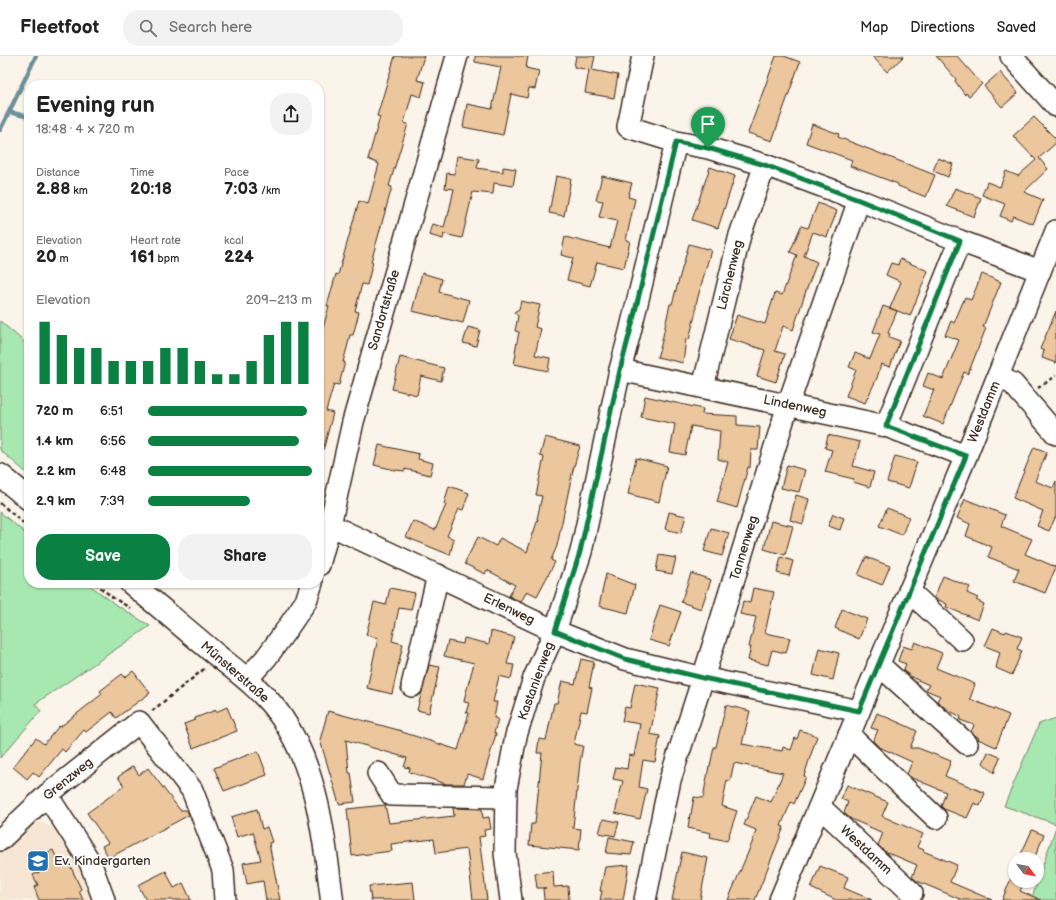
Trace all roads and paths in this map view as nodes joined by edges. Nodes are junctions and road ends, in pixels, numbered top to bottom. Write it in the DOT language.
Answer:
graph roads {
  1 [pos="457,56"];
  2 [pos="643,56"];
  3 [pos="1011,56"];
  4 [pos="1056,106"];
  5 [pos="676,142"];
  6 [pos="765,165"];
  7 [pos="859,200"];
  8 [pos="1056,231"];
  9 [pos="960,241"];
  10 [pos="1040,271"];
  11 [pos="620,370"];
  12 [pos="998,376"];
  13 [pos="703,387"];
  14 [pos="788,405"];
  15 [pos="886,426"];
  16 [pos="1056,434"];
  17 [pos="966,456"];
  18 [pos="0,475"];
  19 [pos="24,495"];
  20 [pos="0,503"];
  21 [pos="24,524"];
  22 [pos="330,524"];
  23 [pos="324,546"];
  24 [pos="438,575"];
  25 [pos="136,588"];
  26 [pos="310,588"];
  27 [pos="909,591"];
  28 [pos="555,631"];
  29 [pos="962,640"];
  30 [pos="878,664"];
  31 [pos="206,667"];
  32 [pos="703,678"];
  33 [pos="247,679"];
  34 [pos="412,686"];
  35 [pos="859,711"];
  36 [pos="139,722"];
  37 [pos="849,735"];
  38 [pos="967,744"];
  39 [pos="378,773"];
  40 [pos="47,796"];
  41 [pos="506,798"];
  42 [pos="820,807"];
  43 [pos="936,818"];
  44 [pos="0,840"];
  45 [pos="912,893"];
  46 [pos="104,900"];
  47 [pos="225,900"];
  48 [pos="332,900"];
  49 [pos="511,900"];
  50 [pos="645,900"];
  51 [pos="780,900"];
  1 -- 22 [label="street, Sandortstraße"];
  2 -- 5 [label="street"];
  3 -- 4 [label="street"];
  5 -- 6 [label="street"];
  5 -- 11 [label="street, Kastanienweg"];
  6 -- 7 [label="street"];
  6 -- 13 [label="street, Lärchenweg"];
  7 -- 9 [label="street"];
  7 -- 14 [label="street, Tannenweg"];
  8 -- 10 [label="street, Westdamm"];
  9 -- 10 [label="street"];
  9 -- 15 [label="street"];
  10 -- 12 [label="street, Westdamm"];
  11 -- 13 [label="street, Lindenweg"];
  11 -- 28 [label="street, Kastanienweg"];
  12 -- 16 [label="street"];
  12 -- 17 [label="street, Westdamm"];
  13 -- 14 [label="street, Lindenweg"];
  14 -- 15 [label="street, Lindenweg"];
  14 -- 32 [label="street, Tannenweg"];
  15 -- 17 [label="street, Lindenweg"];
  17 -- 27 [label="street, Westdamm"];
  18 -- 19 [label="main road"];
  20 -- 21 [label="path"];
  22 -- 23 [label="street, Sandortstraße"];
  22 -- 24 [label="street, Erlenweg"];
  24 -- 28 [label="street, Erlenweg"];
  24 -- 34 [label="street"];
  25 -- 33 [label="main road, Münsterstraße"];
  26 -- 33 [label="street"];
  27 -- 29 [label="street"];
  27 -- 30 [label="street, Westdamm"];
  28 -- 32 [label="street, Erlenweg"];
  28 -- 41 [label="street, Kastanienweg"];
  30 -- 35 [label="street, Westdamm"];
  30 -- 38 [label="street"];
  31 -- 36 [label="path"];
  32 -- 35 [label="street, Erlenweg"];
  32 -- 50 [label="street, Tannenweg"];
  33 -- 48 [label="main road, Münsterstraße"];
  35 -- 37 [label="street, Westdamm"];
  36 -- 40 [label="street, Grenzweg"];
  36 -- 47 [label="street"];
  37 -- 42 [label="street, Westdamm"];
  37 -- 43 [label="street"];
  39 -- 41 [label="street"];
  40 -- 44 [label="street, Grenzweg"];
  40 -- 46 [label="street"];
  41 -- 49 [label="street, Kastanienweg"];
  42 -- 45 [label="street, Westdamm"];
  42 -- 51 [label="street, Westdamm"];
}
